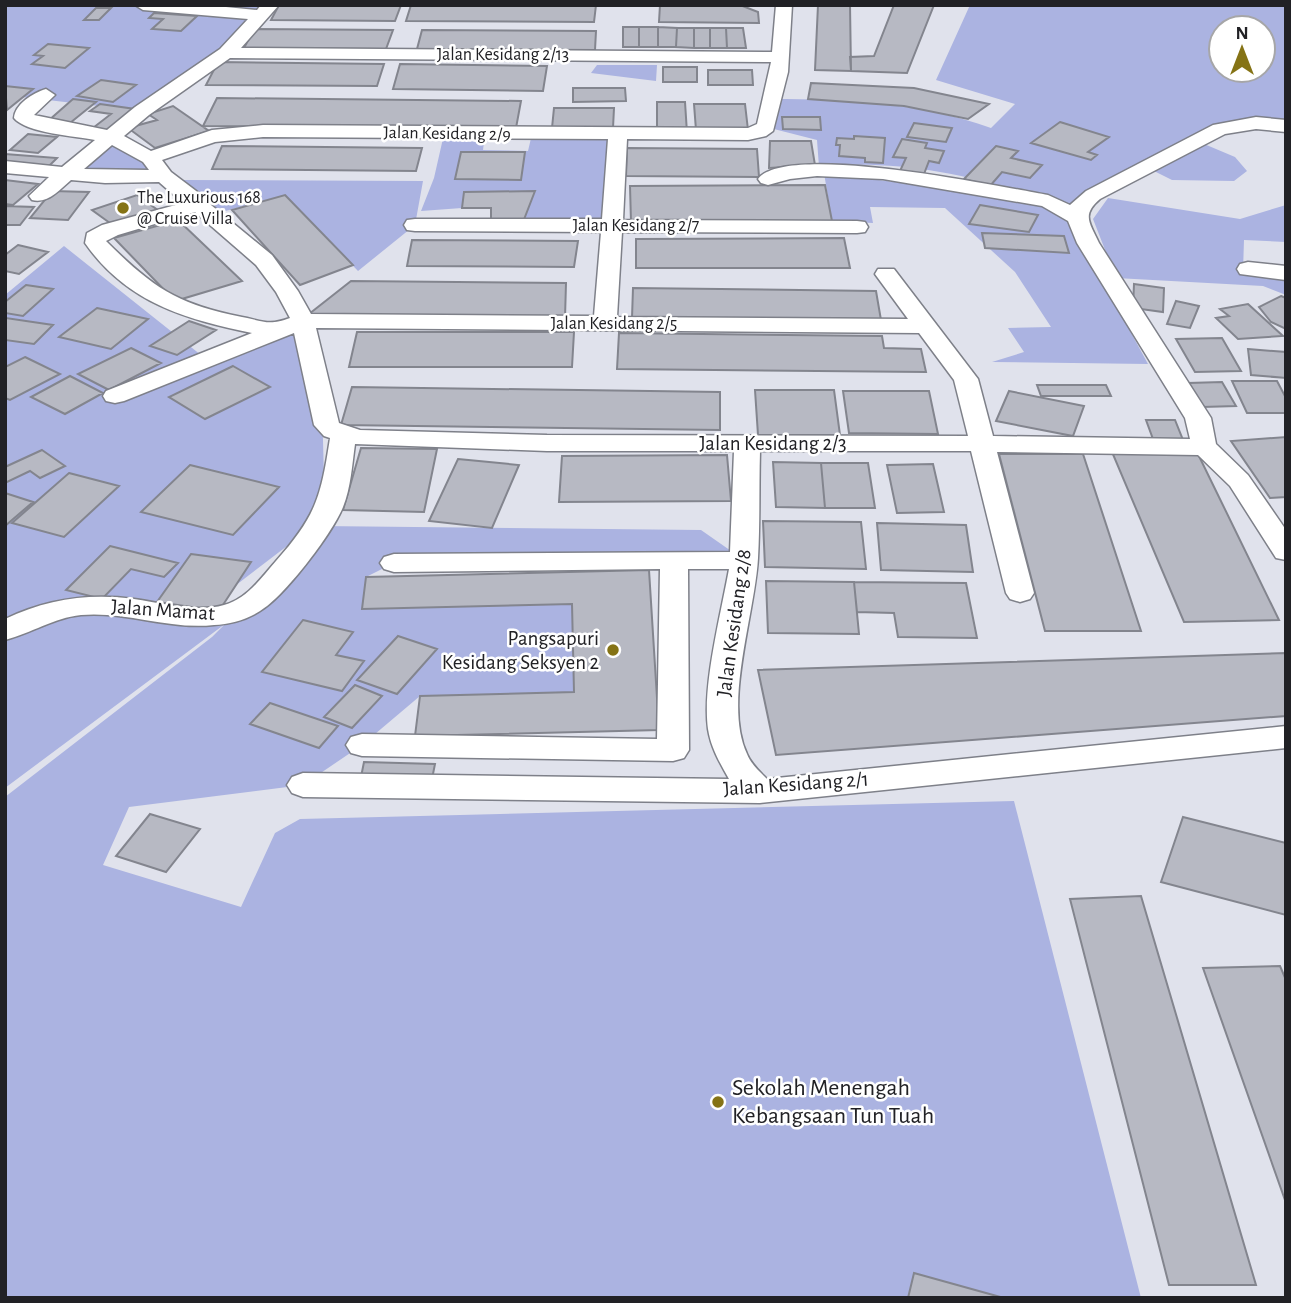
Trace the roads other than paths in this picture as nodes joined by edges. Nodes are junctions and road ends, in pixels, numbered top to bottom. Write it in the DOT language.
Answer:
graph roads {
  1 [pos="143,5"];
  2 [pos="784,5"];
  3 [pos="266,10"];
  4 [pos="226,53"];
  5 [pos="780,57"];
  6 [pos="46,95"];
  7 [pos="1286,126"];
  8 [pos="618,135"];
  9 [pos="111,137"];
  10 [pos="149,158"];
  11 [pos="5,167"];
  12 [pos="64,173"];
  13 [pos="164,176"];
  14 [pos="768,179"];
  15 [pos="39,196"];
  16 [pos="201,204"];
  17 [pos="1077,217"];
  18 [pos="415,225"];
  19 [pos="612,226"];
  20 [pos="857,227"];
  21 [pos="1248,270"];
  22 [pos="1286,273"];
  23 [pos="886,274"];
  24 [pos="303,321"];
  25 [pos="605,324"];
  26 [pos="926,326"];
  27 [pos="274,331"];
  28 [pos="115,396"];
  29 [pos="343,435"];
  30 [pos="747,443"];
  31 [pos="984,443"];
  32 [pos="1203,447"];
  33 [pos="1286,503"];
  34 [pos="1255,504"];
  35 [pos="1286,552"];
  36 [pos="744,560"];
  37 [pos="674,562"];
  38 [pos="394,563"];
  39 [pos="1020,593"];
  40 [pos="5,631"];
  41 [pos="1286,737"];
  42 [pos="362,745"];
  43 [pos="303,785"];
  44 [pos="760,790"];
  1 -- 3 [label="street"];
  2 -- 5 [label="street"];
  3 -- 4 [label="street"];
  4 -- 5 [label="street, Jalan Kesidang 2/13"];
  4 -- 9 [label="street"];
  5 -- 8 [label="street, Jalan Kesidang 2/9"];
  6 -- 9 [label="street"];
  7 -- 17 [label="street"];
  8 -- 10 [label="street, Jalan Kesidang 2/9"];
  8 -- 19 [label="street"];
  9 -- 10 [label="street"];
  9 -- 12 [label="street"];
  10 -- 13 [label="street"];
  11 -- 12 [label="street"];
  12 -- 13 [label="street"];
  12 -- 15 [label="street"];
  13 -- 16 [label="street"];
  14 -- 17 [label="street"];
  16 -- 24 [label="street"];
  16 -- 27 [label="street"];
  17 -- 32 [label="street"];
  18 -- 19 [label="street, Jalan Kesidang 2/7"];
  19 -- 20 [label="street, Jalan Kesidang 2/7"];
  19 -- 25 [label="street"];
  21 -- 22 [label="street"];
  23 -- 26 [label="street"];
  24 -- 25 [label="street, Jalan Kesidang 2/5"];
  24 -- 27 [label="street, Jalan Kesidang 2/5"];
  24 -- 29 [label="street"];
  25 -- 26 [label="street, Jalan Kesidang 2/5"];
  26 -- 31 [label="street"];
  27 -- 28 [label="street, Jalan Kesidang 2/5"];
  29 -- 30 [label="street, Jalan Kesidang 2/3"];
  29 -- 40 [label="street, Jalan Mamat"];
  30 -- 31 [label="street, Jalan Kesidang 2/3"];
  30 -- 36 [label="street, Jalan Kesidang 2/8"];
  31 -- 32 [label="street, Jalan Kesidang 2/3"];
  31 -- 39 [label="street"];
  32 -- 34 [label="street"];
  33 -- 34 [label="street"];
  34 -- 35 [label="street"];
  36 -- 37 [label="street"];
  36 -- 44 [label="street, Jalan Kesidang 2/8"];
  37 -- 38 [label="street"];
  37 -- 42 [label="street"];
  41 -- 44 [label="street, Jalan Kesidang 2/1"];
  43 -- 44 [label="street, Jalan Kesidang 2/1"];
}
